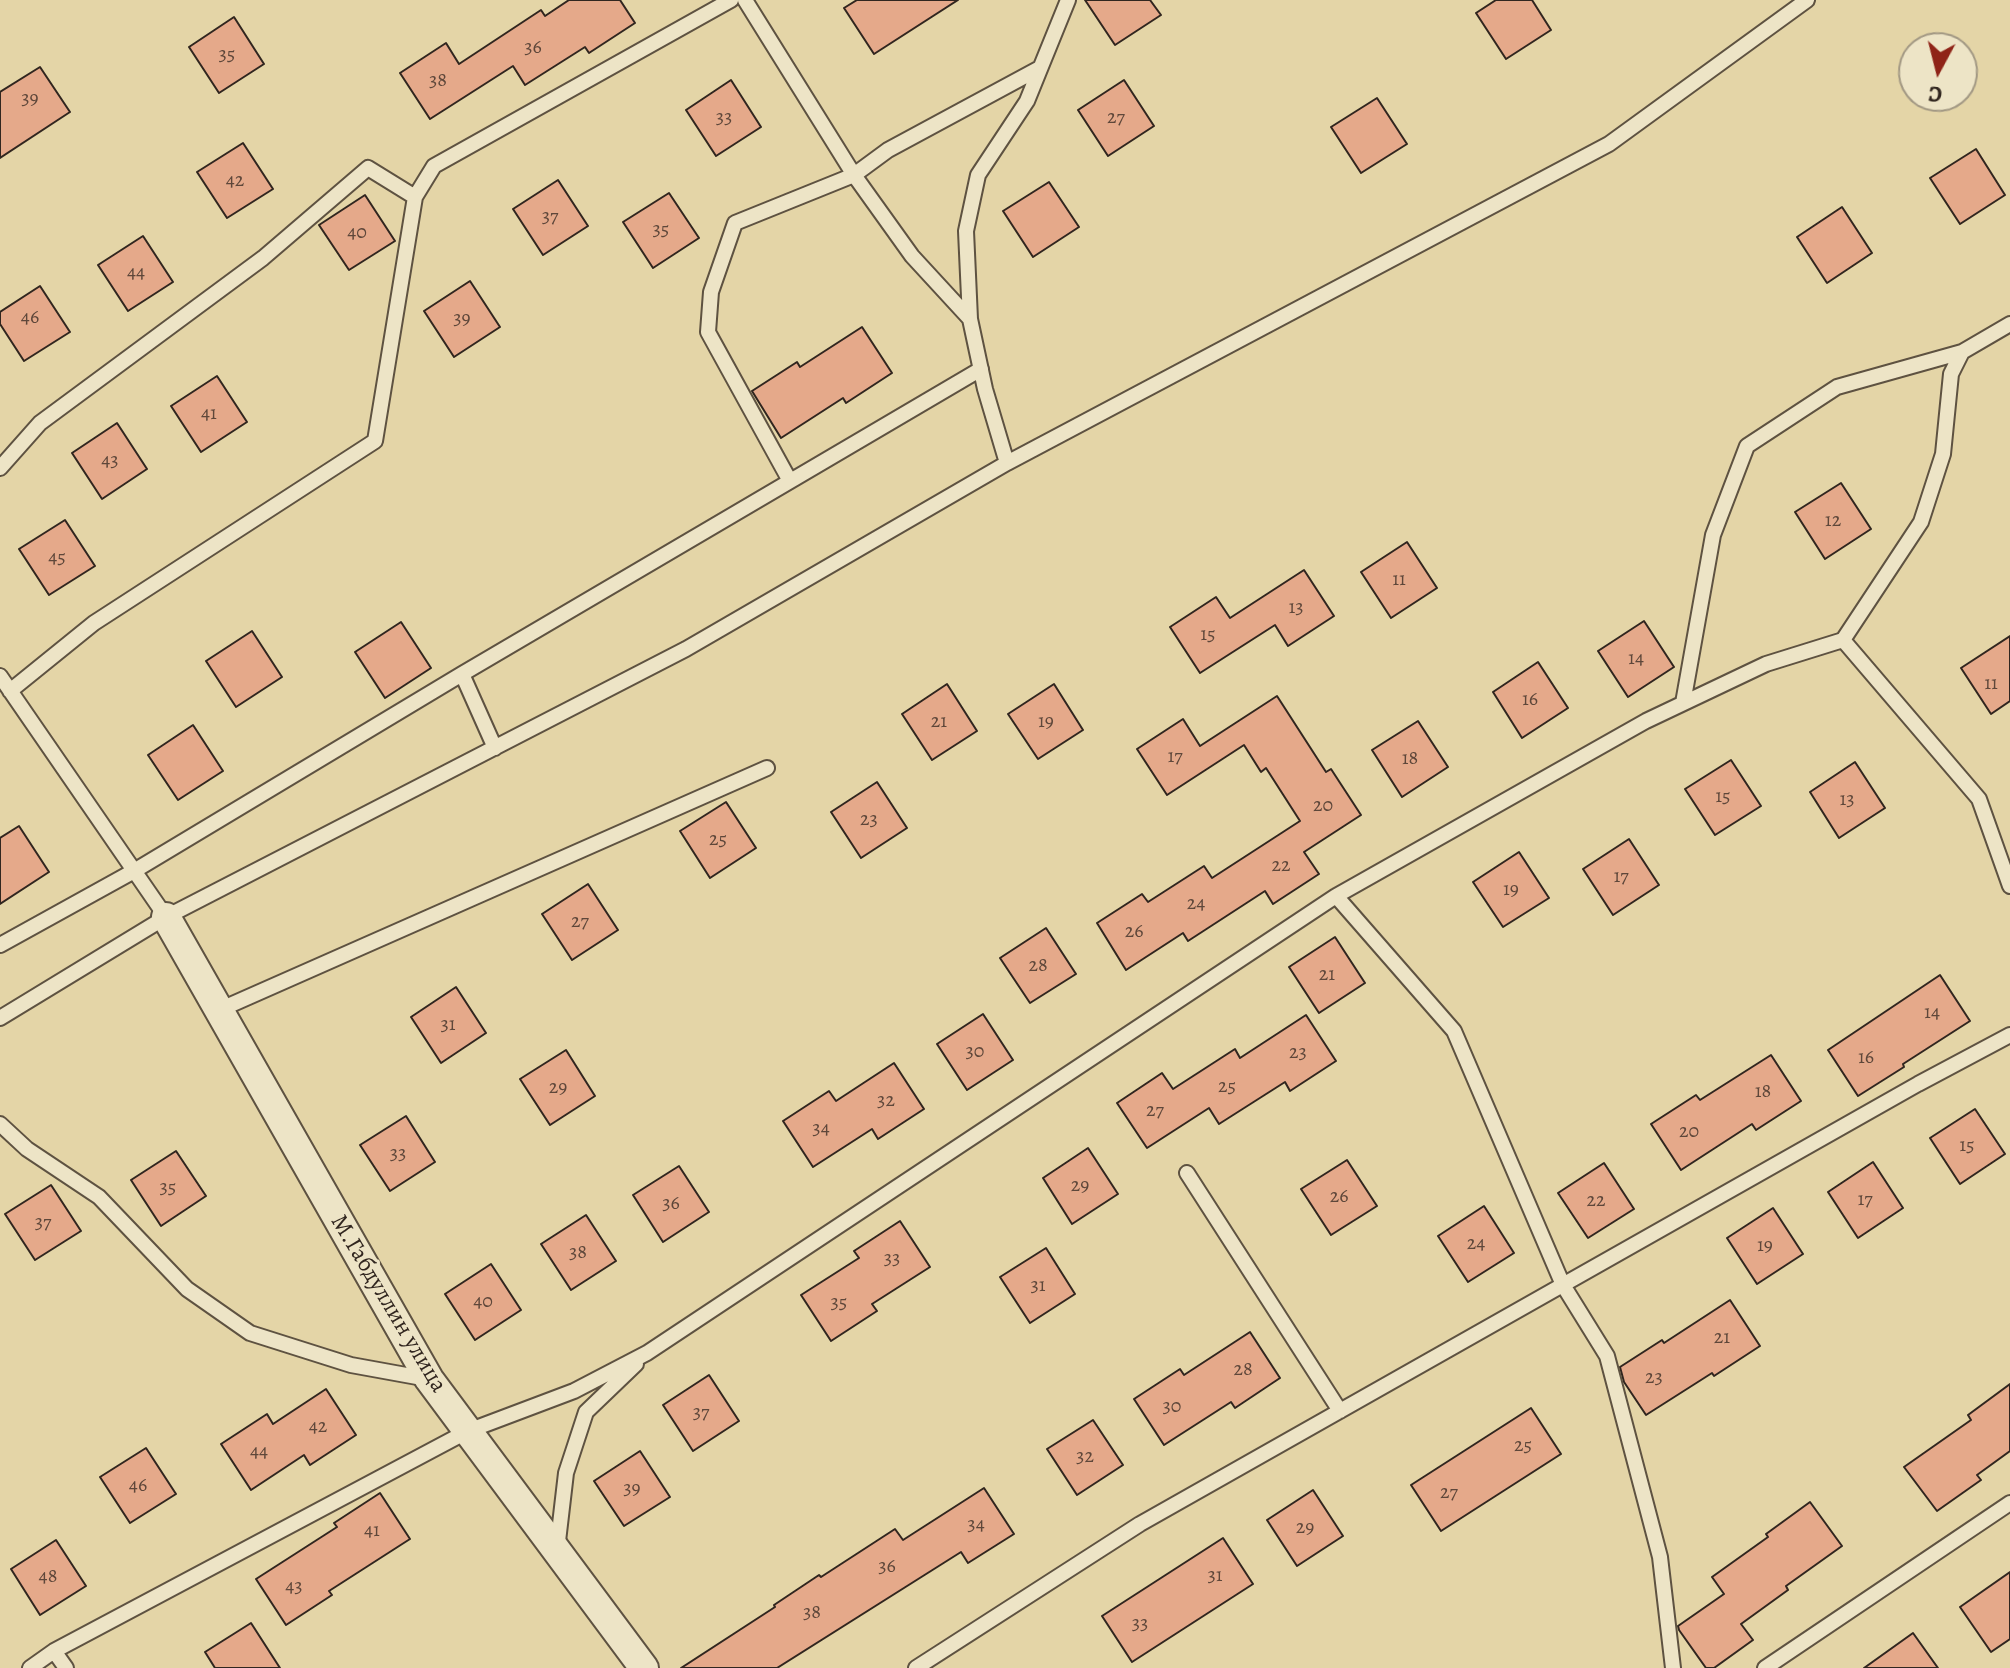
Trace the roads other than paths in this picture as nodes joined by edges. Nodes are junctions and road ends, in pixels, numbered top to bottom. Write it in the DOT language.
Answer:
graph roads {
  1 [pos="731,0"];
  2 [pos="745,0"];
  3 [pos="1068,0"];
  4 [pos="1807,0"];
  5 [pos="1040,68"];
  6 [pos="854,175"];
  7 [pos="415,197"];
  8 [pos="970,319"];
  9 [pos="2010,324"];
  10 [pos="1962,352"];
  11 [pos="981,369"];
  12 [pos="1007,463"];
  13 [pos="0,468"];
  14 [pos="790,481"];
  15 [pos="1843,640"];
  16 [pos="462,674"];
  17 [pos="0,676"];
  18 [pos="10,691"];
  19 [pos="1683,703"];
  20 [pos="495,748"];
  21 [pos="767,768"];
  22 [pos="134,871"];
  23 [pos="2010,886"];
  24 [pos="1336,896"];
  25 [pos="166,917"];
  26 [pos="0,945"];
  27 [pos="219,1010"];
  28 [pos="0,1018"];
  29 [pos="2010,1035"];
  30 [pos="0,1124"];
  31 [pos="1187,1173"];
  32 [pos="1563,1285"];
  33 [pos="647,1353"];
  34 [pos="429,1379"];
  35 [pos="1340,1411"];
  36 [pos="468,1431"];
  37 [pos="2010,1503"];
  38 [pos="557,1551"];
  39 [pos="54,1651"];
  40 [pos="30,1668"];
  41 [pos="66,1668"];
  42 [pos="644,1668"];
  43 [pos="916,1668"];
  44 [pos="1673,1668"];
  45 [pos="1765,1668"];
  1 -- 7 [label="lane"];
  2 -- 6 [label="lane"];
  3 -- 5 [label="lane"];
  4 -- 12 [label="lane"];
  5 -- 6 [label="lane"];
  5 -- 8 [label="lane"];
  6 -- 8 [label="lane"];
  6 -- 14 [label="lane"];
  7 -- 13 [label="lane"];
  7 -- 18 [label="lane"];
  8 -- 11 [label="lane"];
  9 -- 10 [label="lane"];
  10 -- 15 [label="lane"];
  10 -- 19 [label="lane"];
  11 -- 12 [label="lane"];
  11 -- 14 [label="lane"];
  12 -- 20 [label="lane"];
  14 -- 16 [label="lane"];
  15 -- 19 [label="lane"];
  15 -- 23 [label="lane"];
  16 -- 20 [label="lane"];
  16 -- 22 [label="lane"];
  17 -- 18 [label="lane"];
  18 -- 22 [label="lane"];
  19 -- 24 [label="lane"];
  20 -- 25 [label="lane"];
  21 -- 27 [label="lane"];
  22 -- 25 [label="lane"];
  22 -- 26 [label="lane"];
  24 -- 32 [label="lane"];
  24 -- 33 [label="lane"];
  25 -- 27 [label="street, М.Габдуллин улица"];
  25 -- 28 [label="lane"];
  27 -- 34 [label="street, М.Габдуллин улица"];
  29 -- 32 [label="lane"];
  30 -- 34 [label="lane"];
  31 -- 35 [label="lane"];
  32 -- 35 [label="lane"];
  32 -- 44 [label="lane"];
  33 -- 36 [label="lane"];
  33 -- 38 [label="lane"];
  34 -- 36 [label="street, М.Габдуллин улица"];
  35 -- 43 [label="lane"];
  36 -- 38 [label="street, М.Габдуллин улица"];
  36 -- 39 [label="lane"];
  37 -- 45 [label="lane"];
  38 -- 42 [label="street, М.Габдуллин улица"];
  39 -- 40 [label="lane"];
  39 -- 41 [label="lane"];
}
